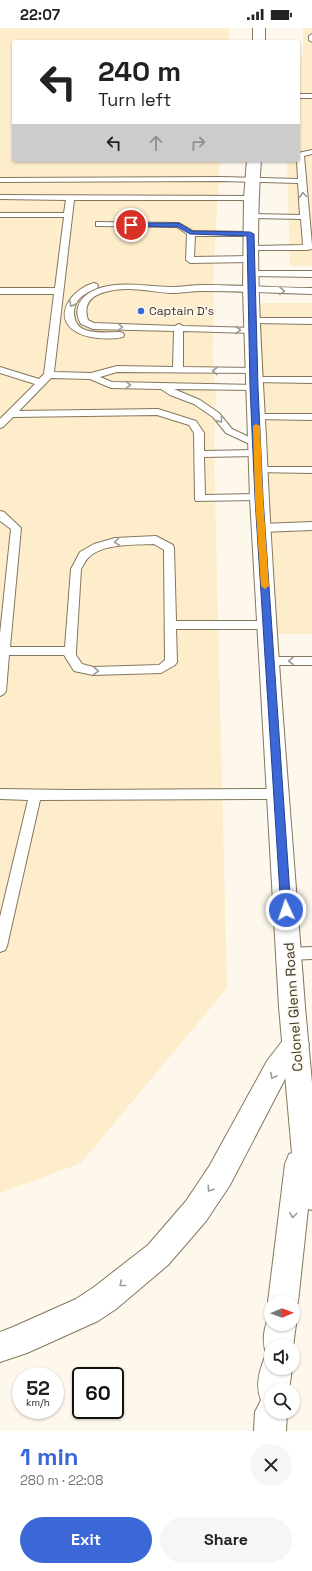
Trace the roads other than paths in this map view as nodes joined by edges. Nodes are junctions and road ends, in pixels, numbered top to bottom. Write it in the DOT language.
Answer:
graph roads {
  1 [pos="259,28"];
  2 [pos="312,36"];
  3 [pos="259,40"];
  4 [pos="312,40"];
  5 [pos="300,96"];
  6 [pos="312,96"];
  7 [pos="312,152"];
  8 [pos="300,155"];
  9 [pos="300,162"];
  10 [pos="0,180"];
  11 [pos="302,181"];
  12 [pos="0,198"];
  13 [pos="70,198"];
  14 [pos="0,215"];
  15 [pos="68,215"];
  16 [pos="304,217"];
  17 [pos="99,224"];
  18 [pos="252,229"];
  19 [pos="190,233"];
  20 [pos="310,248"];
  21 [pos="312,274"];
  22 [pos="0,291"];
  23 [pos="59,291"];
  24 [pos="312,291"];
  25 [pos="312,321"];
  26 [pos="252,325"];
  27 [pos="179,331"];
  28 [pos="0,370"];
  29 [pos="178,370"];
  30 [pos="49,375"];
  31 [pos="91,376"];
  32 [pos="254,379"];
  33 [pos="312,380"];
  34 [pos="41,383"];
  35 [pos="163,386"];
  36 [pos="11,414"];
  37 [pos="256,417"];
  38 [pos="312,417"];
  39 [pos="0,425"];
  40 [pos="199,454"];
  41 [pos="258,456"];
  42 [pos="312,470"];
  43 [pos="259,498"];
  44 [pos="0,515"];
  45 [pos="312,526"];
  46 [pos="261,528"];
  47 [pos="170,625"];
  48 [pos="268,625"];
  49 [pos="4,651"];
  50 [pos="70,651"];
  51 [pos="269,661"];
  52 [pos="312,661"];
  53 [pos="0,691"];
  54 [pos="0,794"];
  55 [pos="279,794"];
  56 [pos="35,795"];
  57 [pos="0,946"];
  58 [pos="312,953"];
  59 [pos="288,954"];
  60 [pos="304,1044"];
  61 [pos="303,1134"];
  62 [pos="312,1196"];
  63 [pos="284,1295"];
  64 [pos="0,1347"];
  65 [pos="271,1419"];
  66 [pos="270,1431"];
  1 -- 3 [label="main road"];
  2 -- 4 [label="lane"];
  5 -- 6 [label="lane"];
  7 -- 8 [label="lane"];
  9 -- 11 [label="lane"];
  10 -- 18 [label="lane"];
  16 -- 11 [label="lane, one-way"];
  11 -- 18 [label="lane"];
  12 -- 13 [label="lane"];
  13 -- 15 [label="lane"];
  13 -- 18 [label="lane"];
  14 -- 15 [label="lane"];
  15 -- 23 [label="lane"];
  16 -- 18 [label="lane"];
  16 -- 20 [label="lane"];
  17 -- 19 [label="lane"];
  18 -- 19 [label="lane"];
  18 -- 19 [label="lane"];
  18 -- 20 [label="lane"];
  18 -- 21 [label="lane"];
  18 -- 24 [label="lane, one-way"];
  18 -- 26 [label="main road, Colonel Glenn Road"];
  18 -- 27 [label="lane, one-way"];
  22 -- 23 [label="lane"];
  23 -- 30 [label="lane"];
  25 -- 26 [label="lane"];
  27 -- 26 [label="lane, one-way"];
  26 -- 32 [label="main road, Colonel Glenn Road"];
  27 -- 29 [label="lane"];
  28 -- 34 [label="lane"];
  29 -- 31 [label="lane"];
  32 -- 29 [label="lane, one-way"];
  30 -- 31 [label="lane"];
  30 -- 34 [label="lane"];
  31 -- 35 [label="lane, one-way"];
  32 -- 33 [label="lane"];
  32 -- 35 [label="lane"];
  32 -- 37 [label="main road, Colonel Glenn Road"];
  34 -- 36 [label="lane"];
  35 -- 41 [label="lane, one-way"];
  36 -- 39 [label="lane"];
  36 -- 40 [label="lane"];
  37 -- 38 [label="lane"];
  37 -- 41 [label="main road, Colonel Glenn Road"];
  40 -- 41 [label="lane"];
  40 -- 43 [label="lane"];
  41 -- 42 [label="lane"];
  41 -- 43 [label="main road, Colonel Glenn Road"];
  43 -- 46 [label="main road, Colonel Glenn Road"];
  44 -- 49 [label="lane"];
  45 -- 46 [label="lane"];
  46 -- 48 [label="main road, Colonel Glenn Road"];
  47 -- 48 [label="lane"];
  50 -- 47 [label="lane, one-way"];
  47 -- 50 [label="lane, one-way"];
  48 -- 51 [label="main road, Colonel Glenn Road"];
  49 -- 50 [label="lane"];
  49 -- 53 [label="lane"];
  52 -- 51 [label="lane, one-way"];
  51 -- 55 [label="main road, Colonel Glenn Road"];
  54 -- 56 [label="lane"];
  55 -- 56 [label="lane"];
  55 -- 59 [label="main road, Colonel Glenn Road"];
  56 -- 57 [label="lane"];
  58 -- 59 [label="lane"];
  59 -- 60 [label="main road, Colonel Glenn Road"];
  60 -- 61 [label="main road, Colonel Glenn Road"];
  60 -- 64 [label="main road, one-way"];
  61 -- 62 [label="main road, Colonel Glenn Road"];
  61 -- 63 [label="main road, Colonel Glenn Road, one-way"];
  65 -- 66 [label="main road"];
}
